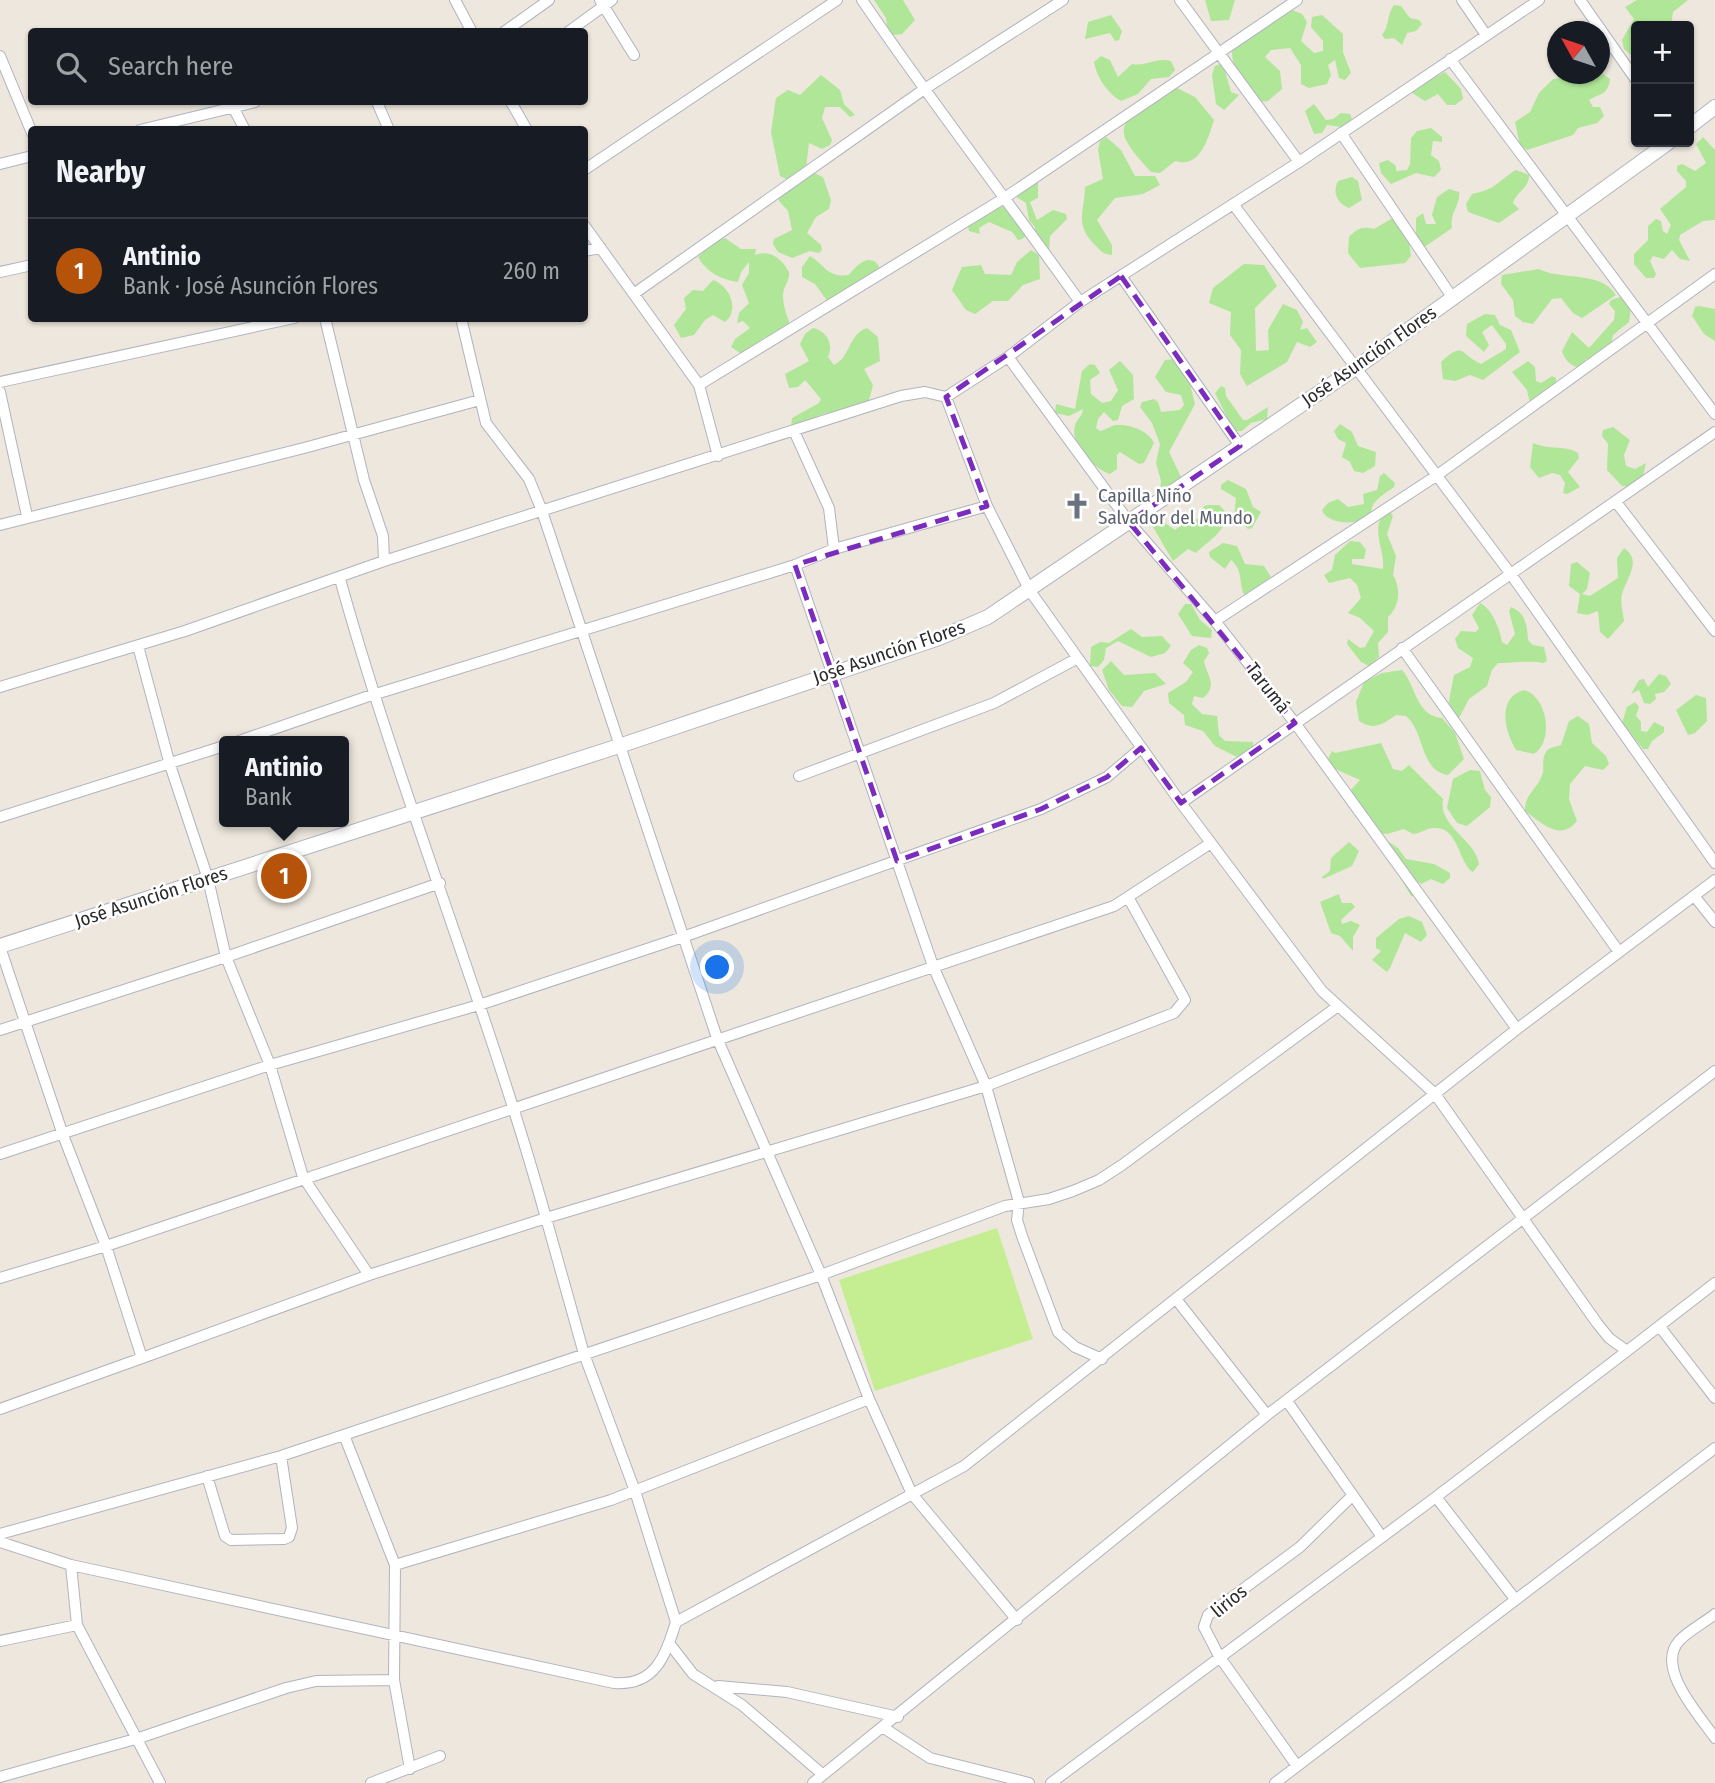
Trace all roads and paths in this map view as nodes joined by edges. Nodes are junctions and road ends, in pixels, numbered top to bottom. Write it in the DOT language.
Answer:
graph roads {
  1 [pos="456,0"];
  2 [pos="550,0"];
  3 [pos="837,0"];
  4 [pos="862,0"];
  5 [pos="1063,0"];
  6 [pos="1180,0"];
  7 [pos="1297,0"];
  8 [pos="1462,0"];
  9 [pos="1539,0"];
  10 [pos="1580,0"];
  11 [pos="605,2"];
  12 [pos="470,28"];
  13 [pos="510,28"];
  14 [pos="573,28"];
  15 [pos="1486,35"];
  16 [pos="1220,54"];
  17 [pos="634,55"];
  18 [pos="0,57"];
  19 [pos="1450,59"];
  20 [pos="1631,73"];
  21 [pos="923,90"];
  22 [pos="242,105"];
  23 [pos="378,105"];
  24 [pos="513,105"];
  25 [pos="233,107"];
  26 [pos="1715,107"];
  27 [pos="1694,123"];
  28 [pos="29,126"];
  29 [pos="155,126"];
  30 [pos="243,126"];
  31 [pos="387,126"];
  32 [pos="525,126"];
  33 [pos="1341,133"];
  34 [pos="1662,147"];
  35 [pos="28,157"];
  36 [pos="1298,162"];
  37 [pos="0,163"];
  38 [pos="588,167"];
  39 [pos="1006,197"];
  40 [pos="1233,204"];
  41 [pos="1567,217"];
  42 [pos="588,230"];
  43 [pos="601,248"];
  44 [pos="588,250"];
  45 [pos="28,266"];
  46 [pos="0,272"];
  47 [pos="1715,274"];
  48 [pos="1121,276"];
  49 [pos="635,293"];
  50 [pos="1452,297"];
  51 [pos="1080,302"];
  52 [pos="276,322"];
  53 [pos="326,322"];
  54 [pos="462,322"];
  55 [pos="1648,325"];
  56 [pos="1008,357"];
  57 [pos="1357,367"];
  58 [pos="0,382"];
  59 [pos="699,385"];
  60 [pos="0,392"];
  61 [pos="946,397"];
  62 [pos="480,400"];
  63 [pos="1715,414"];
  64 [pos="794,431"];
  65 [pos="1715,432"];
  66 [pos="353,435"];
  67 [pos="1240,446"];
  68 [pos="719,456"];
  69 [pos="1436,476"];
  70 [pos="1616,502"];
  71 [pos="987,506"];
  72 [pos="542,511"];
  73 [pos="27,516"];
  74 [pos="1129,522"];
  75 [pos="0,525"];
  76 [pos="834,549"];
  77 [pos="384,561"];
  78 [pos="795,565"];
  79 [pos="1510,573"];
  80 [pos="340,579"];
  81 [pos="1030,591"];
  82 [pos="1214,621"];
  83 [pos="581,630"];
  84 [pos="1715,631"];
  85 [pos="138,646"];
  86 [pos="1402,648"];
  87 [pos="1077,658"];
  88 [pos="831,673"];
  89 [pos="0,687"];
  90 [pos="372,695"];
  91 [pos="1295,723"];
  92 [pos="253,736"];
  93 [pos="618,746"];
  94 [pos="219,748"];
  95 [pos="1141,748"];
  96 [pos="860,755"];
  97 [pos="170,765"];
  98 [pos="799,776"];
  99 [pos="1181,803"];
  100 [pos="415,811"];
  101 [pos="0,817"];
  102 [pos="1211,843"];
  103 [pos="897,861"];
  104 [pos="1715,863"];
  105 [pos="208,879"];
  106 [pos="1715,880"];
  107 [pos="440,883"];
  108 [pos="1128,897"];
  109 [pos="1695,897"];
  110 [pos="1715,922"];
  111 [pos="682,937"];
  112 [pos="0,946"];
  113 [pos="1619,952"];
  114 [pos="226,957"];
  115 [pos="933,966"];
  116 [pos="479,1005"];
  117 [pos="1338,1006"];
  118 [pos="25,1023"];
  119 [pos="1517,1029"];
  120 [pos="0,1030"];
  121 [pos="717,1038"];
  122 [pos="270,1065"];
  123 [pos="1715,1071"];
  124 [pos="986,1086"];
  125 [pos="1435,1094"];
  126 [pos="515,1108"];
  127 [pos="62,1135"];
  128 [pos="766,1150"];
  129 [pos="0,1154"];
  130 [pos="303,1177"];
  131 [pos="1019,1202"];
  132 [pos="1525,1217"];
  133 [pos="546,1218"];
  134 [pos="106,1246"];
  135 [pos="369,1275"];
  136 [pos="821,1275"];
  137 [pos="0,1278"];
  138 [pos="1715,1283"];
  139 [pos="1176,1299"];
  140 [pos="1660,1327"];
  141 [pos="1628,1351"];
  142 [pos="584,1354"];
  143 [pos="142,1358"];
  144 [pos="1102,1359"];
  145 [pos="1715,1398"];
  146 [pos="869,1399"];
  147 [pos="1287,1401"];
  148 [pos="0,1409"];
  149 [pos="1267,1415"];
  150 [pos="344,1435"];
  151 [pos="1715,1448"];
  152 [pos="281,1456"];
  153 [pos="207,1476"];
  154 [pos="635,1491"];
  155 [pos="912,1494"];
  156 [pos="1352,1496"];
  157 [pos="1436,1497"];
  158 [pos="0,1534"];
  159 [pos="1382,1537"];
  160 [pos="0,1542"];
  161 [pos="71,1565"];
  162 [pos="395,1565"];
  163 [pos="1515,1599"];
  164 [pos="1715,1614"];
  165 [pos="1017,1620"];
  166 [pos="676,1622"];
  167 [pos="77,1625"];
  168 [pos="394,1636"];
  169 [pos="0,1642"];
  170 [pos="669,1643"];
  171 [pos="1219,1656"];
  172 [pos="394,1680"];
  173 [pos="713,1685"];
  174 [pos="898,1717"];
  175 [pos="884,1728"];
  176 [pos="139,1738"];
  177 [pos="1715,1738"];
  178 [pos="440,1756"];
  179 [pos="1297,1766"];
  180 [pos="410,1769"];
  181 [pos="821,1773"];
  182 [pos="0,1777"];
  183 [pos="160,1783"];
  184 [pos="371,1783"];
  185 [pos="813,1783"];
  186 [pos="1029,1783"];
  187 [pos="1051,1783"];
  188 [pos="1275,1783"];
  1 -- 12 [label="street"];
  2 -- 13 [label="street"];
  3 -- 38 [label="street"];
  4 -- 21 [label="street"];
  5 -- 21 [label="street"];
  6 -- 16 [label="street"];
  7 -- 16 [label="street"];
  8 -- 15 [label="street"];
  9 -- 15 [label="street"];
  10 -- 20 [label="street"];
  11 -- 14 [label="street"];
  11 -- 17 [label="street"];
  15 -- 19 [label="street"];
  16 -- 36 [label="street"];
  16 -- 39 [label="street"];
  18 -- 28 [label="street"];
  19 -- 33 [label="street"];
  19 -- 41 [label="street"];
  21 -- 39 [label="street"];
  21 -- 49 [label="street"];
  22 -- 25 [label="street"];
  23 -- 31 [label="street"];
  24 -- 32 [label="street"];
  25 -- 29 [label="street"];
  25 -- 30 [label="street"];
  26 -- 27 [label="street"];
  33 -- 36 [label="street"];
  33 -- 50 [label="street"];
  34 -- 41 [label="street, José Asunción Flores"];
  35 -- 37 [label="street"];
  36 -- 40 [label="street"];
  39 -- 51 [label="street"];
  39 -- 59 [label="street"];
  40 -- 48 [label="street"];
  40 -- 57 [label="street"];
  41 -- 50 [label="street, José Asunción Flores"];
  41 -- 55 [label="street"];
  42 -- 43 [label="street"];
  43 -- 44 [label="street"];
  43 -- 49 [label="street"];
  45 -- 46 [label="street"];
  47 -- 55 [label="street"];
  48 -- 51 [label="street"];
  48 -- 67 [label="street"];
  49 -- 59 [label="street"];
  50 -- 57 [label="street, José Asunción Flores"];
  51 -- 56 [label="street"];
  52 -- 58 [label="street"];
  53 -- 66 [label="street"];
  54 -- 62 [label="street"];
  55 -- 63 [label="street"];
  55 -- 69 [label="street"];
  56 -- 61 [label="street"];
  56 -- 74 [label="street, Tarumá"];
  57 -- 67 [label="street, José Asunción Flores"];
  57 -- 69 [label="street"];
  59 -- 68 [label="street"];
  60 -- 73 [label="street"];
  61 -- 64 [label="street"];
  61 -- 71 [label="street"];
  62 -- 66 [label="street"];
  62 -- 72 [label="street"];
  64 -- 68 [label="street"];
  64 -- 76 [label="street"];
  65 -- 70 [label="street"];
  66 -- 73 [label="street"];
  66 -- 77 [label="street"];
  67 -- 74 [label="street, José Asunción Flores"];
  68 -- 72 [label="street"];
  69 -- 79 [label="street"];
  69 -- 82 [label="street"];
  70 -- 79 [label="street"];
  70 -- 84 [label="street"];
  71 -- 76 [label="street"];
  71 -- 81 [label="street"];
  72 -- 77 [label="street"];
  72 -- 83 [label="street"];
  73 -- 75 [label="street"];
  74 -- 81 [label="street, José Asunción Flores"];
  74 -- 82 [label="street, Tarumá"];
  76 -- 78 [label="street"];
  77 -- 80 [label="street"];
  78 -- 83 [label="street"];
  78 -- 88 [label="street"];
  79 -- 86 [label="street"];
  79 -- 104 [label="street"];
  80 -- 85 [label="street"];
  80 -- 90 [label="street"];
  81 -- 87 [label="street"];
  81 -- 88 [label="street, José Asunción Flores"];
  82 -- 91 [label="street, Tarumá"];
  83 -- 90 [label="street"];
  83 -- 93 [label="street"];
  85 -- 89 [label="street"];
  85 -- 97 [label="street"];
  86 -- 91 [label="street"];
  86 -- 113 [label="street"];
  87 -- 95 [label="street"];
  87 -- 96 [label="street"];
  88 -- 93 [label="street, José Asunción Flores"];
  88 -- 96 [label="street"];
  90 -- 92 [label="street"];
  90 -- 100 [label="street"];
  91 -- 99 [label="street"];
  91 -- 119 [label="street, Tarumá"];
  93 -- 100 [label="street, José Asunción Flores"];
  93 -- 111 [label="street"];
  94 -- 97 [label="street"];
  95 -- 99 [label="street"];
  95 -- 103 [label="street"];
  96 -- 98 [label="street"];
  96 -- 103 [label="street"];
  97 -- 101 [label="street"];
  97 -- 105 [label="street"];
  99 -- 102 [label="street"];
  100 -- 105 [label="street, José Asunción Flores"];
  100 -- 107 [label="street"];
  102 -- 108 [label="street"];
  102 -- 117 [label="street"];
  103 -- 111 [label="street"];
  103 -- 115 [label="street"];
  105 -- 112 [label="street, José Asunción Flores"];
  105 -- 114 [label="street"];
  106 -- 109 [label="street"];
  107 -- 114 [label="street"];
  107 -- 116 [label="street"];
  108 -- 115 [label="street"];
  108 -- 124 [label="street"];
  109 -- 110 [label="street"];
  109 -- 113 [label="street"];
  111 -- 116 [label="street"];
  111 -- 121 [label="street"];
  112 -- 118 [label="street"];
  113 -- 119 [label="street"];
  114 -- 118 [label="street"];
  114 -- 122 [label="street"];
  115 -- 121 [label="street"];
  115 -- 124 [label="street"];
  116 -- 122 [label="street"];
  116 -- 126 [label="street"];
  117 -- 125 [label="street"];
  117 -- 131 [label="street"];
  118 -- 120 [label="street"];
  118 -- 127 [label="street"];
  119 -- 125 [label="street"];
  121 -- 126 [label="street"];
  121 -- 128 [label="street"];
  122 -- 127 [label="street"];
  122 -- 130 [label="street"];
  123 -- 132 [label="street"];
  124 -- 128 [label="street"];
  124 -- 131 [label="street"];
  125 -- 132 [label="street"];
  125 -- 139 [label="street"];
  126 -- 130 [label="street"];
  126 -- 133 [label="street"];
  127 -- 129 [label="street"];
  127 -- 134 [label="street"];
  128 -- 133 [label="street"];
  128 -- 136 [label="street"];
  130 -- 134 [label="street"];
  130 -- 135 [label="street"];
  131 -- 136 [label="street"];
  131 -- 144 [label="street"];
  132 -- 141 [label="street"];
  132 -- 147 [label="street"];
  133 -- 135 [label="street"];
  133 -- 142 [label="street"];
  134 -- 137 [label="street"];
  134 -- 143 [label="street"];
  135 -- 143 [label="street"];
  136 -- 142 [label="street"];
  136 -- 146 [label="street"];
  138 -- 140 [label="street"];
  139 -- 144 [label="street"];
  139 -- 149 [label="street"];
  140 -- 141 [label="street"];
  140 -- 145 [label="street"];
  141 -- 157 [label="street"];
  142 -- 150 [label="street"];
  142 -- 154 [label="street"];
  143 -- 148 [label="street"];
  144 -- 155 [label="street"];
  146 -- 154 [label="street"];
  146 -- 155 [label="street"];
  147 -- 149 [label="street"];
  147 -- 156 [label="street"];
  149 -- 165 [label="street"];
  150 -- 152 [label="street"];
  150 -- 162 [label="street"];
  151 -- 163 [label="street"];
  152 -- 153 [label="street"];
  152 -- 153 [label="street"];
  153 -- 158 [label="street"];
  154 -- 162 [label="street"];
  154 -- 166 [label="street"];
  155 -- 165 [label="street"];
  155 -- 166 [label="street"];
  156 -- 159 [label="street"];
  156 -- 171 [label="street, lirios"];
  157 -- 159 [label="street"];
  157 -- 163 [label="street"];
  159 -- 171 [label="street"];
  160 -- 161 [label="street"];
  161 -- 167 [label="street"];
  161 -- 168 [label="street"];
  162 -- 168 [label="street"];
  163 -- 179 [label="street"];
  164 -- 177 [label="street"];
  165 -- 174 [label="street"];
  166 -- 170 [label="street"];
  167 -- 169 [label="street"];
  167 -- 176 [label="street"];
  168 -- 170 [label="street"];
  168 -- 172 [label="street"];
  170 -- 173 [label="street"];
  171 -- 179 [label="street, lirios"];
  171 -- 187 [label="street"];
  172 -- 176 [label="street"];
  172 -- 180 [label="street"];
  173 -- 174 [label="street"];
  173 -- 181 [label="street"];
  174 -- 175 [label="street"];
  175 -- 181 [label="street"];
  175 -- 186 [label="street"];
  176 -- 182 [label="street"];
  176 -- 183 [label="street"];
  178 -- 180 [label="street"];
  179 -- 188 [label="street"];
  180 -- 184 [label="street"];
  181 -- 185 [label="street"];
}
